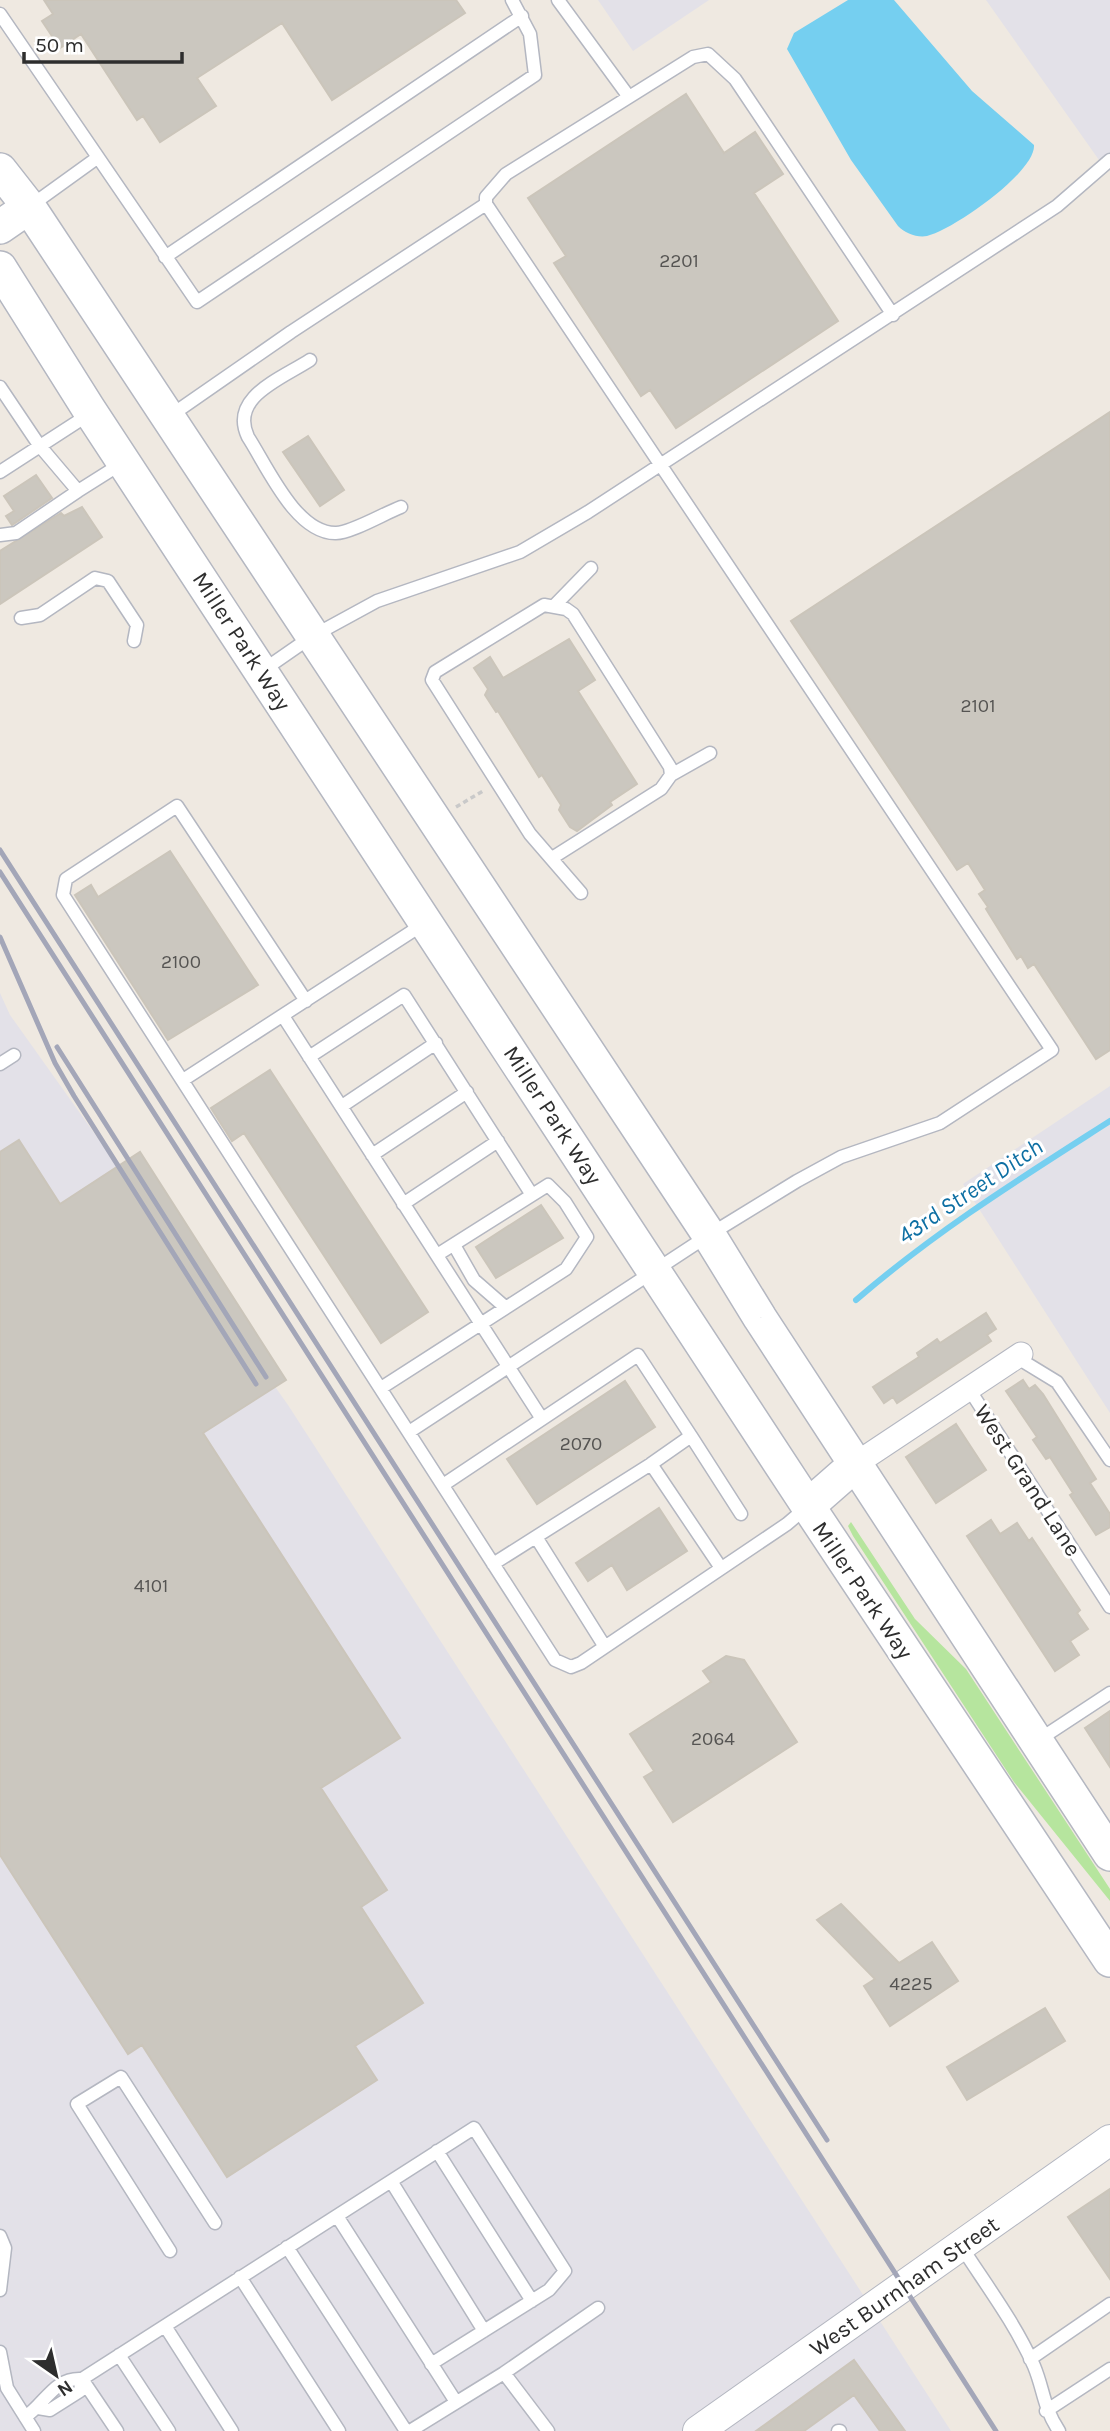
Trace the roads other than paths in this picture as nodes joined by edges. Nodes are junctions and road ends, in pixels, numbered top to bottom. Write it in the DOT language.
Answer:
graph roads {
  1 [pos="512,0"];
  2 [pos="558,0"];
  3 [pos="0,14"];
  4 [pos="522,16"];
  5 [pos="629,97"];
  6 [pos="97,158"];
  7 [pos="1110,160"];
  8 [pos="0,170"];
  9 [pos="486,204"];
  10 [pos="29,208"];
  11 [pos="0,227"];
  12 [pos="165,257"];
  13 [pos="0,268"];
  14 [pos="893,315"];
  15 [pos="310,360"];
  16 [pos="0,387"];
  17 [pos="91,413"];
  18 [pos="167,418"];
  19 [pos="39,445"];
  20 [pos="124,462"];
  21 [pos="662,463"];
  22 [pos="0,472"];
  23 [pos="78,491"];
  24 [pos="401,507"];
  25 [pos="0,535"];
  26 [pos="590,568"];
  27 [pos="554,606"];
  28 [pos="21,618"];
  29 [pos="311,637"];
  30 [pos="134,641"];
  31 [pos="262,671"];
  32 [pos="710,753"];
  33 [pos="671,775"];
  34 [pos="552,858"];
  35 [pos="581,893"];
  36 [pos="426,923"];
  37 [pos="306,1001"];
  38 [pos="283,1016"];
  39 [pos="436,1043"];
  40 [pos="14,1055"];
  41 [pos="309,1057"];
  42 [pos="0,1064"];
  43 [pos="183,1080"];
  44 [pos="467,1092"];
  45 [pos="342,1107"];
  46 [pos="498,1141"];
  47 [pos="372,1155"];
  48 [pos="532,1195"];
  49 [pos="403,1204"];
  50 [pos="709,1234"];
  51 [pos="454,1245"];
  52 [pos="436,1255"];
  53 [pos="655,1271"];
  54 [pos="505,1307"];
  55 [pos="480,1322"];
  56 [pos="1018,1355"];
  57 [pos="507,1366"];
  58 [pos="381,1388"];
  59 [pos="969,1389"];
  60 [pos="542,1419"];
  61 [pos="409,1432"];
  62 [pos="691,1436"];
  63 [pos="1110,1460"];
  64 [pos="857,1463"];
  65 [pos="651,1464"];
  66 [pos="443,1485"];
  67 [pos="808,1506"];
  68 [pos="741,1514"];
  69 [pos="536,1537"];
  70 [pos="493,1564"];
  71 [pos="721,1569"];
  72 [pos="1110,1607"];
  73 [pos="605,1647"];
  74 [pos="1110,1693"];
  75 [pos="1037,1741"];
  76 [pos="1110,1854"];
  77 [pos="1110,1960"];
  78 [pos="1110,2140"];
  79 [pos="437,2151"];
  80 [pos="391,2181"];
  81 [pos="337,2216"];
  82 [pos="215,2223"];
  83 [pos="0,2236"];
  84 [pos="961,2246"];
  85 [pos="287,2247"];
  86 [pos="170,2252"];
  87 [pos="240,2277"];
  88 [pos="0,2290"];
  89 [pos="532,2301"];
  90 [pos="1110,2304"];
  91 [pos="598,2308"];
  92 [pos="165,2326"];
  93 [pos="484,2331"];
  94 [pos="0,2352"];
  95 [pos="119,2355"];
  96 [pos="1030,2359"];
  97 [pos="431,2364"];
  98 [pos="1110,2369"];
  99 [pos="504,2373"];
  100 [pos="82,2379"];
  101 [pos="456,2402"];
  102 [pos="1046,2411"];
  103 [pos="25,2417"];
  104 [pos="34,2431"];
  105 [pos="117,2431"];
  106 [pos="169,2431"];
  107 [pos="232,2431"];
  108 [pos="339,2431"];
  109 [pos="408,2431"];
  110 [pos="548,2431"];
  111 [pos="698,2431"];
  112 [pos="1059,2431"];
  1 -- 4 [label="lane"];
  2 -- 5 [label="lane"];
  3 -- 6 [label="lane"];
  4 -- 12 [label="lane"];
  4 -- 12 [label="lane"];
  5 -- 9 [label="lane"];
  5 -- 14 [label="lane"];
  6 -- 10 [label="lane"];
  6 -- 12 [label="lane"];
  7 -- 14 [label="lane"];
  8 -- 10 [label="main road"];
  9 -- 18 [label="lane"];
  9 -- 21 [label="lane"];
  10 -- 11 [label="main road"];
  10 -- 18 [label="main road"];
  13 -- 17 [label="main road, Miller Park Way"];
  14 -- 21 [label="lane"];
  15 -- 24 [label="lane"];
  16 -- 19 [label="lane"];
  17 -- 19 [label="lane"];
  17 -- 20 [label="main road, Miller Park Way"];
  18 -- 29 [label="main road"];
  19 -- 22 [label="lane"];
  19 -- 23 [label="lane"];
  20 -- 23 [label="lane"];
  20 -- 31 [label="main road, Miller Park Way"];
  21 -- 29 [label="lane"];
  21 -- 50 [label="lane"];
  23 -- 25 [label="lane"];
  26 -- 27 [label="lane"];
  27 -- 33 [label="lane"];
  27 -- 34 [label="lane"];
  28 -- 30 [label="lane"];
  29 -- 31 [label="lane"];
  29 -- 50 [label="main road"];
  31 -- 36 [label="main road, Miller Park Way"];
  32 -- 33 [label="lane"];
  33 -- 34 [label="lane"];
  34 -- 35 [label="lane"];
  36 -- 37 [label="lane"];
  36 -- 53 [label="main road, Miller Park Way"];
  37 -- 38 [label="lane"];
  37 -- 43 [label="lane"];
  38 -- 41 [label="lane"];
  38 -- 43 [label="lane"];
  39 -- 41 [label="lane"];
  39 -- 44 [label="lane"];
  39 -- 45 [label="lane"];
  40 -- 42 [label="lane"];
  41 -- 45 [label="lane"];
  43 -- 58 [label="lane"];
  44 -- 46 [label="lane"];
  44 -- 47 [label="lane"];
  45 -- 47 [label="lane"];
  46 -- 48 [label="lane"];
  46 -- 49 [label="lane"];
  47 -- 49 [label="lane"];
  48 -- 51 [label="lane"];
  48 -- 54 [label="lane"];
  49 -- 52 [label="lane"];
  50 -- 53 [label="lane"];
  50 -- 64 [label="main road"];
  51 -- 52 [label="lane"];
  51 -- 54 [label="lane"];
  52 -- 55 [label="lane"];
  53 -- 57 [label="lane"];
  53 -- 67 [label="main road, Miller Park Way"];
  54 -- 55 [label="lane"];
  55 -- 57 [label="lane"];
  55 -- 58 [label="lane"];
  56 -- 59 [label="street, West Grand Lane"];
  56 -- 63 [label="lane"];
  57 -- 60 [label="lane"];
  57 -- 61 [label="lane"];
  58 -- 61 [label="lane"];
  59 -- 64 [label="street, West Grand Lane"];
  59 -- 72 [label="lane, West Grand Lane"];
  60 -- 62 [label="lane"];
  60 -- 66 [label="lane"];
  61 -- 66 [label="lane"];
  62 -- 65 [label="lane"];
  62 -- 68 [label="lane"];
  64 -- 67 [label="main road"];
  64 -- 75 [label="main road"];
  65 -- 69 [label="lane"];
  65 -- 71 [label="lane"];
  66 -- 70 [label="lane"];
  67 -- 71 [label="lane"];
  67 -- 77 [label="main road, Miller Park Way"];
  69 -- 70 [label="lane"];
  69 -- 73 [label="lane"];
  70 -- 73 [label="lane"];
  71 -- 73 [label="lane"];
  74 -- 75 [label="lane"];
  75 -- 76 [label="main road"];
  78 -- 84 [label="street, West Burnham Street"];
  79 -- 80 [label="lane"];
  79 -- 89 [label="lane"];
  79 -- 89 [label="lane"];
  80 -- 81 [label="lane"];
  80 -- 93 [label="lane"];
  81 -- 85 [label="lane"];
  81 -- 97 [label="lane"];
  82 -- 86 [label="lane"];
  83 -- 88 [label="lane"];
  84 -- 96 [label="lane"];
  84 -- 111 [label="street, West Burnham Street"];
  85 -- 87 [label="lane"];
  85 -- 109 [label="lane"];
  87 -- 92 [label="lane"];
  87 -- 108 [label="lane"];
  89 -- 93 [label="lane"];
  90 -- 96 [label="lane"];
  91 -- 99 [label="lane"];
  92 -- 95 [label="lane"];
  92 -- 107 [label="lane"];
  93 -- 97 [label="lane"];
  94 -- 103 [label="lane"];
  95 -- 100 [label="lane"];
  95 -- 106 [label="lane"];
  96 -- 102 [label="lane"];
  97 -- 101 [label="lane"];
  98 -- 102 [label="lane"];
  99 -- 101 [label="lane"];
  99 -- 110 [label="lane"];
  100 -- 103 [label="lane"];
  100 -- 105 [label="lane"];
  101 -- 109 [label="lane"];
  102 -- 112 [label="lane"];
  103 -- 104 [label="lane"];
}
